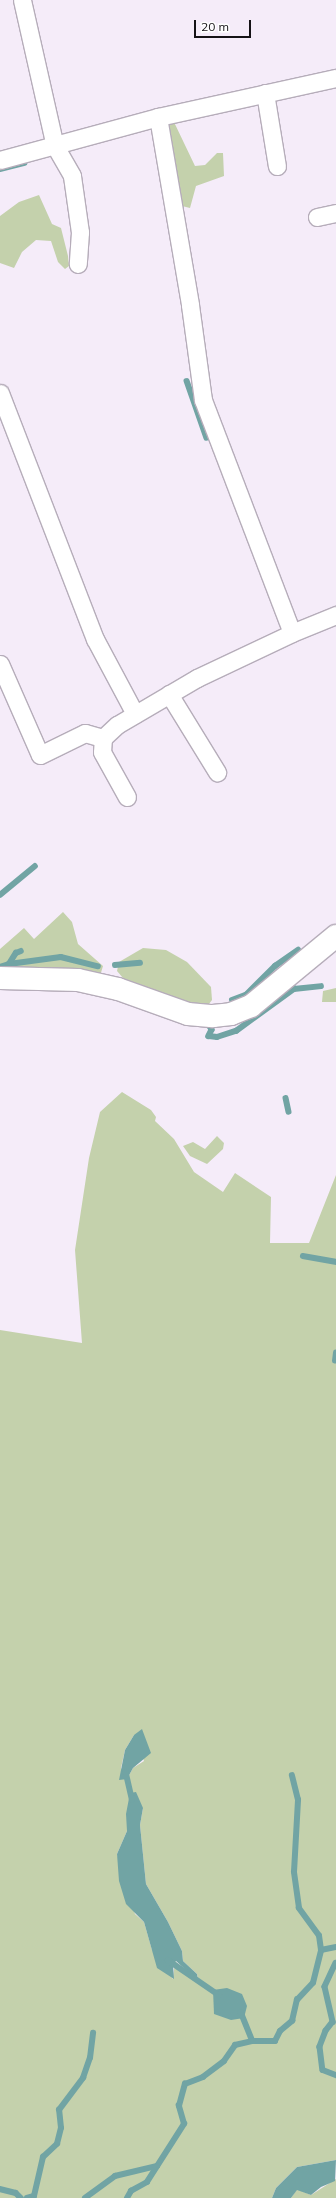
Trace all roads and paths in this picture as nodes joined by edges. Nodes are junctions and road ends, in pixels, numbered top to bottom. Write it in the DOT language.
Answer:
graph roads {
  1 [pos="22,0"];
  2 [pos="336,78"];
  3 [pos="265,93"];
  4 [pos="158,117"];
  5 [pos="55,146"];
  6 [pos="0,160"];
  7 [pos="277,166"];
  8 [pos="336,213"];
  9 [pos="317,217"];
  10 [pos="78,264"];
  11 [pos="0,393"];
  12 [pos="336,615"];
  13 [pos="292,633"];
  14 [pos="0,664"];
  15 [pos="169,694"];
  16 [pos="134,714"];
  17 [pos="103,738"];
  18 [pos="217,772"];
  19 [pos="127,797"];
  20 [pos="336,936"];
  21 [pos="0,978"];
  1 -- 5 [label="street"];
  2 -- 3 [label="street"];
  3 -- 4 [label="street"];
  3 -- 7 [label="street"];
  4 -- 5 [label="street"];
  4 -- 13 [label="street"];
  5 -- 6 [label="street"];
  5 -- 10 [label="street"];
  8 -- 9 [label="street"];
  11 -- 16 [label="street"];
  12 -- 13 [label="street"];
  13 -- 15 [label="street"];
  14 -- 17 [label="street"];
  15 -- 16 [label="street"];
  15 -- 18 [label="street"];
  16 -- 17 [label="street"];
  17 -- 19 [label="street"];
  20 -- 21 [label="street"];
}
